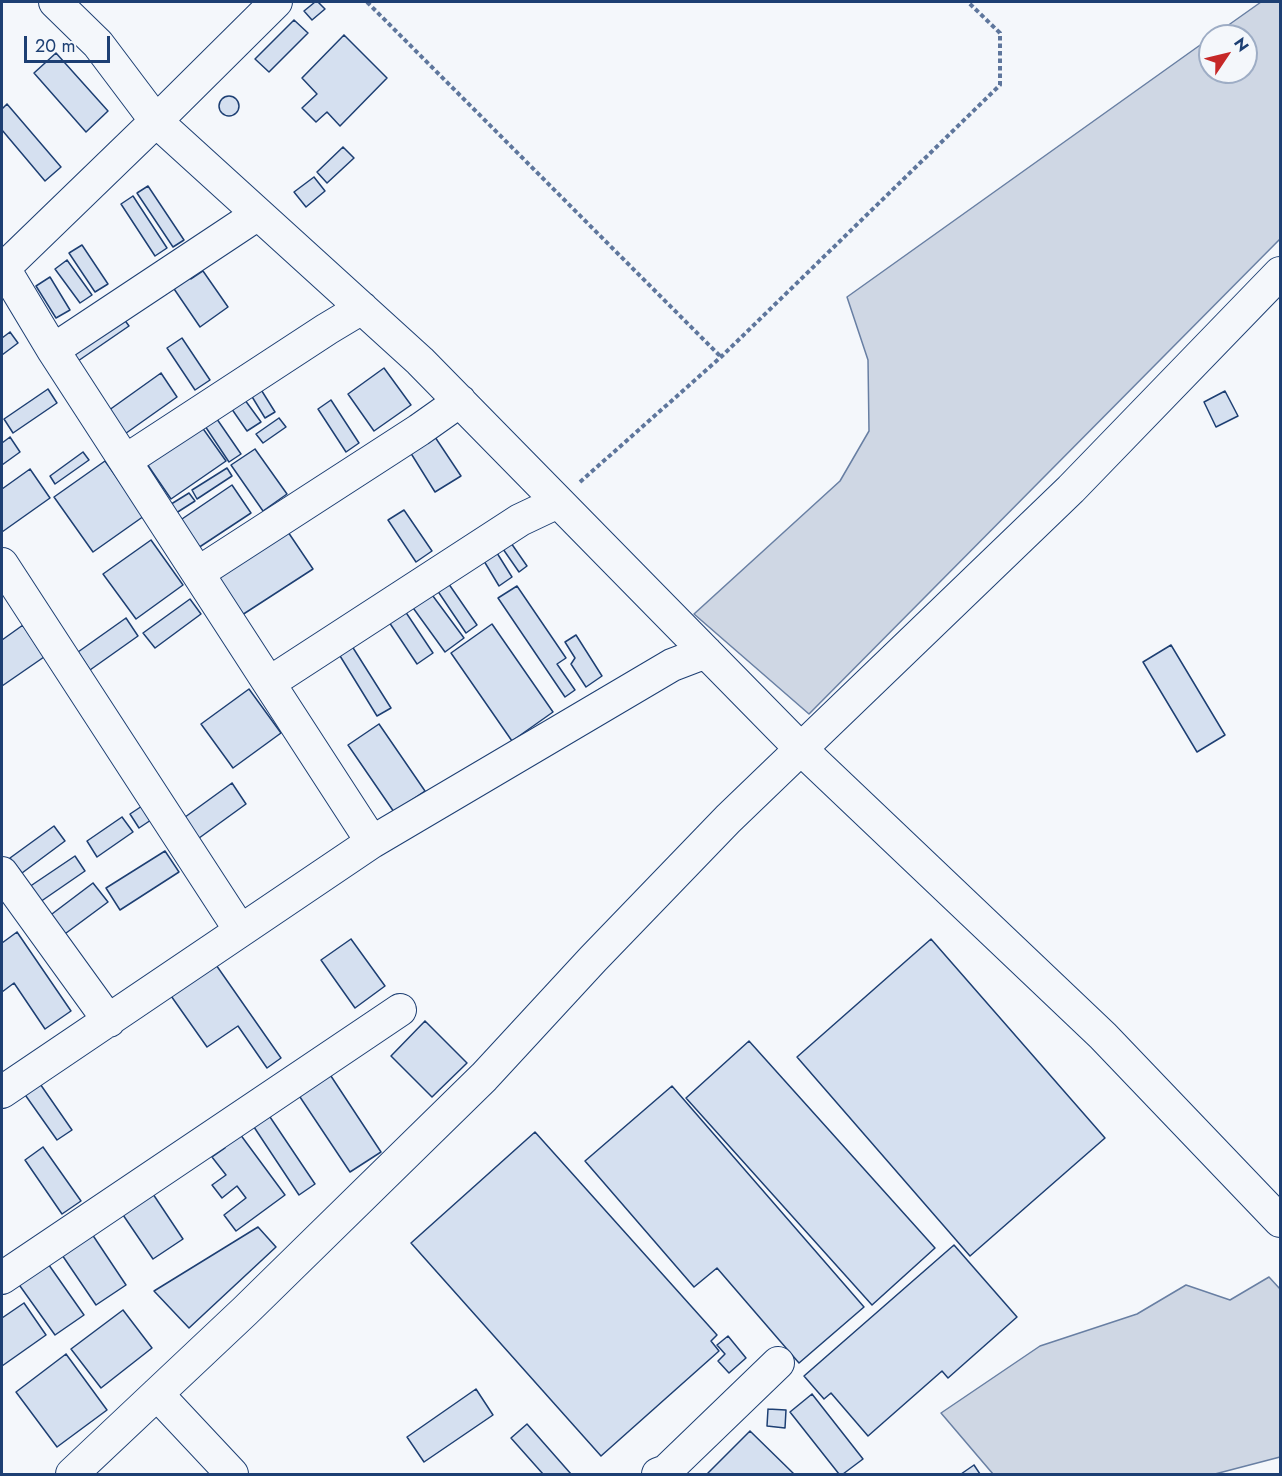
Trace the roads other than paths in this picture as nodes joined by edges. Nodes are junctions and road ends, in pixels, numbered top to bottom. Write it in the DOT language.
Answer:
graph roads {
  1 [pos="55,2"];
  2 [pos="276,2"];
  3 [pos="156,121"];
  4 [pos="258,214"];
  5 [pos="2,267"];
  6 [pos="1281,273"];
  7 [pos="362,308"];
  8 [pos="53,350"];
  9 [pos="460,401"];
  10 [pos="125,461"];
  11 [pos="558,502"];
  12 [pos="2,564"];
  13 [pos="198,573"];
  14 [pos="706,652"];
  15 [pos="269,683"];
  16 [pos="801,749"];
  17 [pos="372,842"];
  18 [pos="2,873"];
  19 [pos="240,930"];
  20 [pos="400,1010"];
  21 [pos="109,1021"];
  22 [pos="2,1092"];
  23 [pos="1281,1221"];
  24 [pos="2,1278"];
  25 [pos="778,1363"];
  26 [pos="157,1394"];
  27 [pos="665,1473"];
  28 [pos="72,1474"];
  29 [pos="232,1474"];
  1 -- 3 [label="street"];
  2 -- 3 [label="street"];
  3 -- 4 [label="street"];
  3 -- 5 [label="street"];
  4 -- 7 [label="street"];
  4 -- 8 [label="street"];
  5 -- 8 [label="street"];
  6 -- 16 [label="street"];
  7 -- 9 [label="street"];
  7 -- 10 [label="street"];
  8 -- 10 [label="street"];
  9 -- 11 [label="street"];
  9 -- 13 [label="street"];
  10 -- 13 [label="street"];
  11 -- 14 [label="street"];
  11 -- 15 [label="street"];
  12 -- 19 [label="street"];
  13 -- 15 [label="street"];
  14 -- 16 [label="street"];
  14 -- 17 [label="street"];
  15 -- 17 [label="street"];
  16 -- 23 [label="street"];
  16 -- 26 [label="street"];
  17 -- 19 [label="street"];
  18 -- 21 [label="street"];
  19 -- 21 [label="street"];
  20 -- 24 [label="street"];
  21 -- 22 [label="street"];
  25 -- 27 [label="street"];
  26 -- 28 [label="street"];
  26 -- 29 [label="street"];
}
